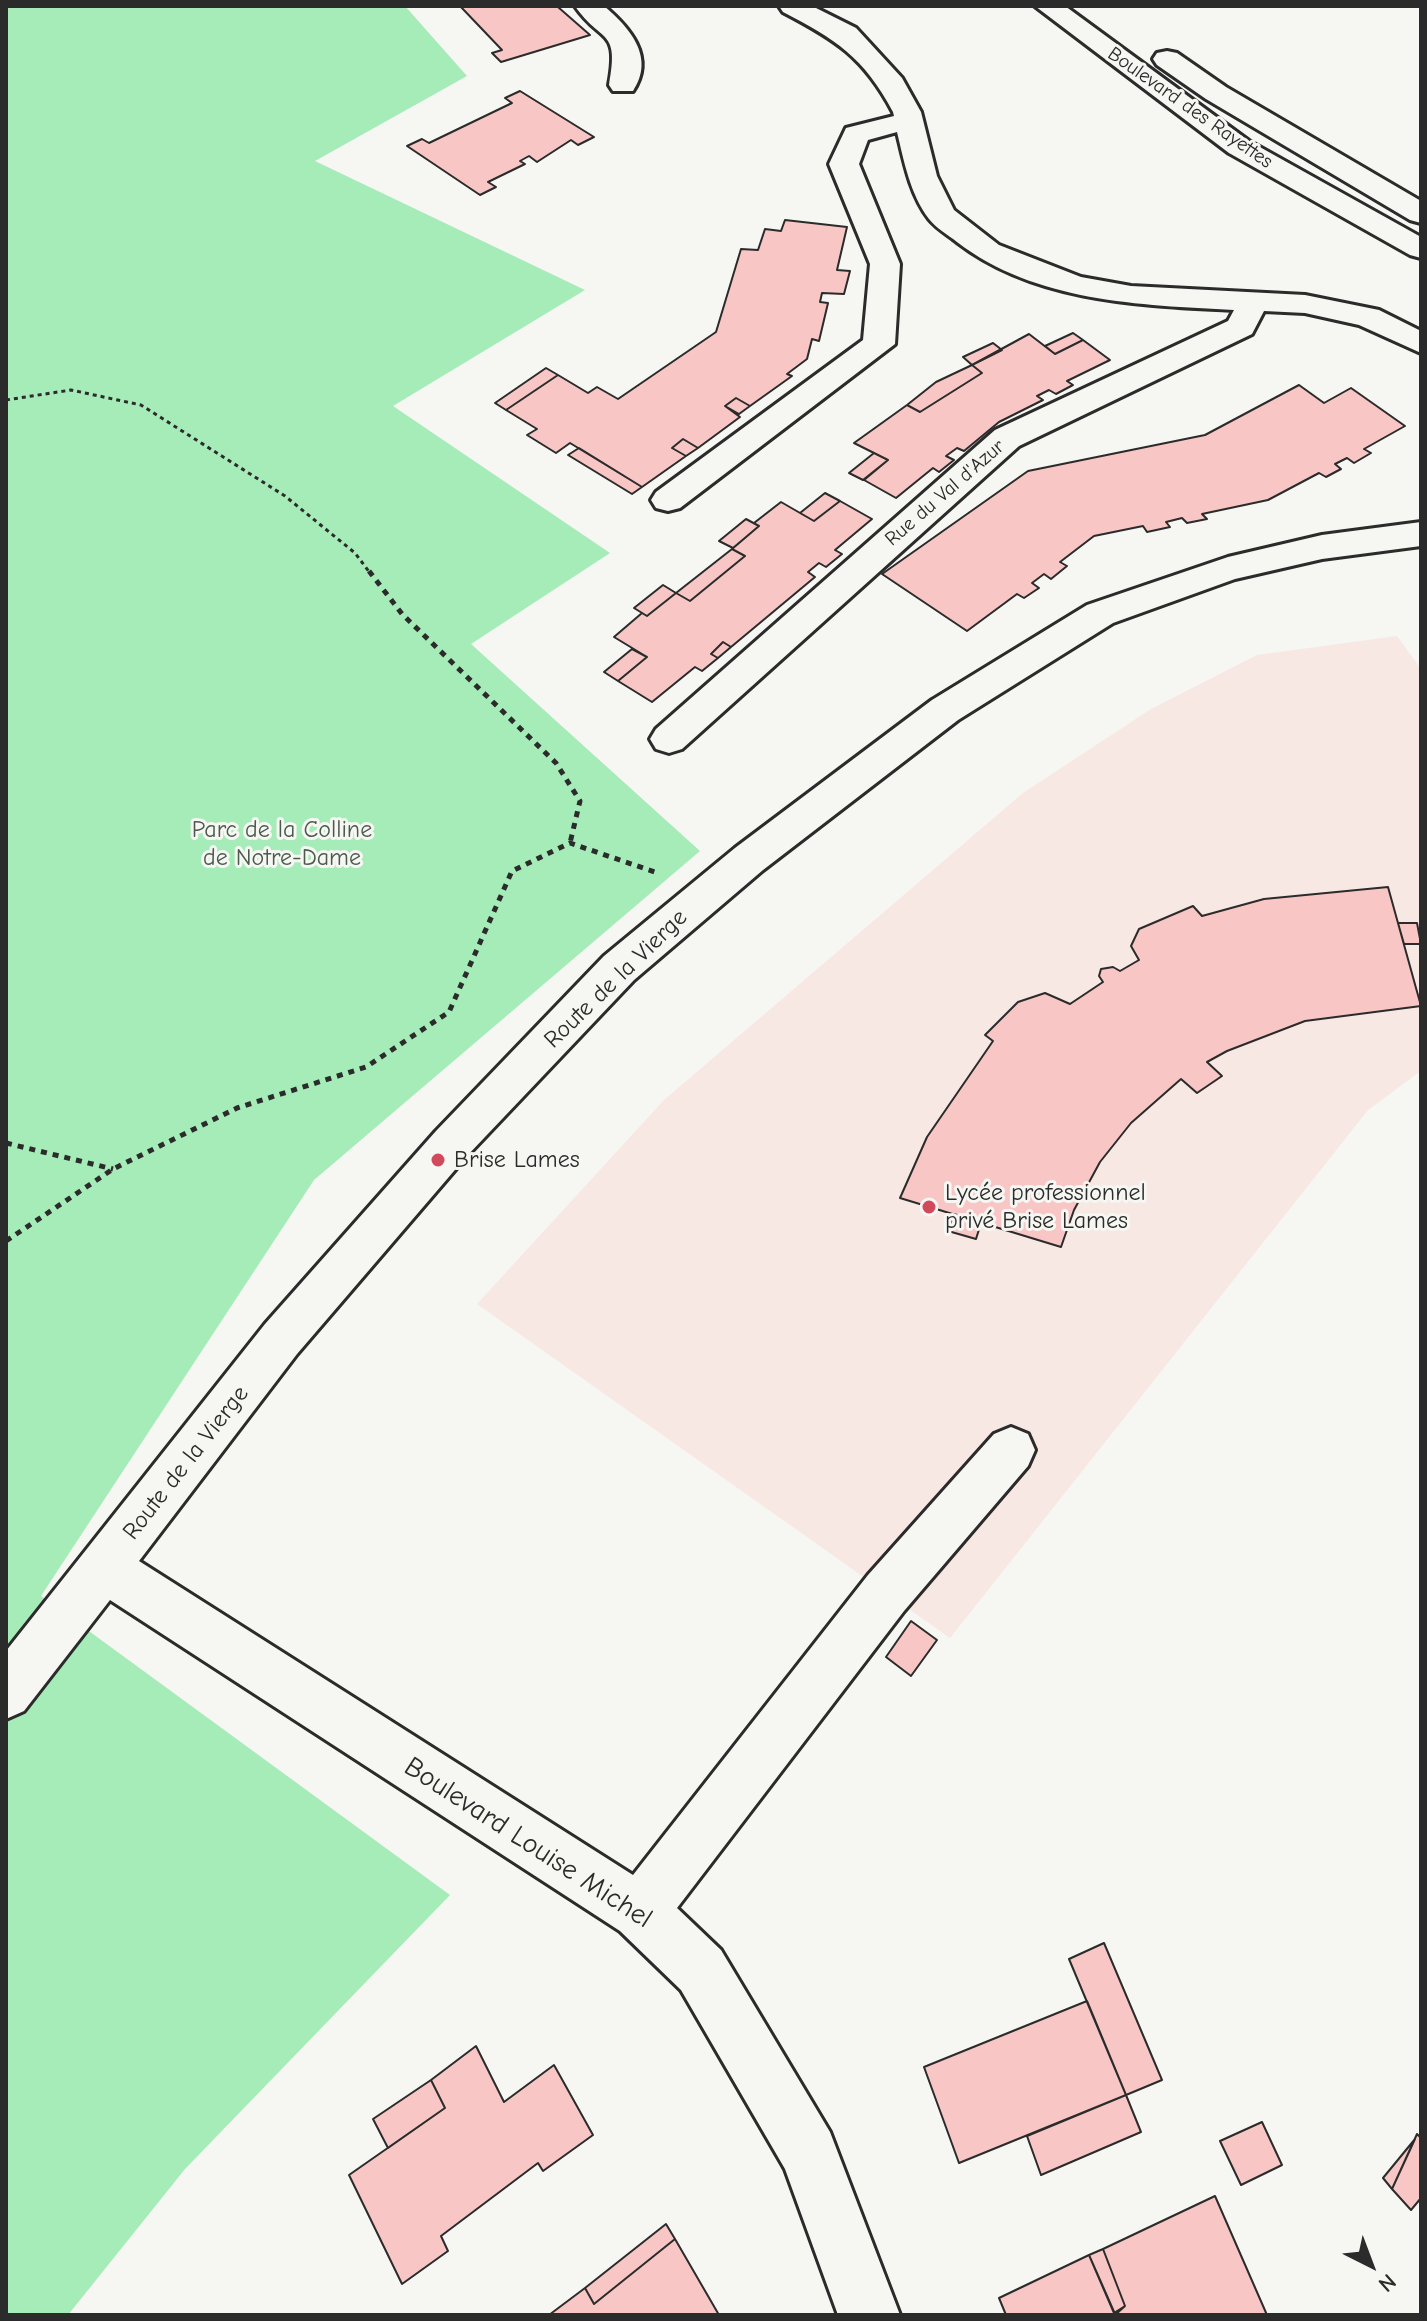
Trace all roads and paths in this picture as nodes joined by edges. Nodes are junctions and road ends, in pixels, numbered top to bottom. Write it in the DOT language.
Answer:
graph roads {
  1 [pos="588,6"];
  2 [pos="792,6"];
  3 [pos="1048,6"];
  4 [pos="1146,44"];
  5 [pos="623,85"];
  6 [pos="909,121"];
  7 [pos="1421,214"];
  8 [pos="1421,249"];
  9 [pos="1253,302"];
  10 [pos="1421,343"];
  11 [pos="6,400"];
  12 [pos="668,500"];
  13 [pos="1421,534"];
  14 [pos="669,739"];
  15 [pos="570,843"];
  16 [pos="710,891"];
  17 [pos="6,1143"];
  18 [pos="113,1169"];
  19 [pos="6,1241"];
  20 [pos="1011,1450"];
  21 [pos="105,1568"];
  22 [pos="6,1693"];
  23 [pos="640,1911"];
  24 [pos="869,2315"];
  1 -- 5 [label="street"];
  2 -- 6 [label="street"];
  3 -- 8 [label="street, Boulevard des Rayettes"];
  4 -- 7 [label="street, Boulevard des Rayettes"];
  6 -- 9 [label="street"];
  6 -- 12 [label="street"];
  9 -- 10 [label="street"];
  9 -- 14 [label="street, Rue du Val d'Azur"];
  11 -- 15 [label="path"];
  13 -- 16 [label="street, Route de la Vierge"];
  15 -- 16 [label="path"];
  15 -- 18 [label="path"];
  16 -- 21 [label="street, Route de la Vierge"];
  17 -- 18 [label="path"];
  18 -- 19 [label="path"];
  20 -- 23 [label="street"];
  21 -- 22 [label="street, Route de la Vierge"];
  21 -- 23 [label="street, Boulevard Louise Michel"];
  23 -- 24 [label="street, Boulevard Louise Michel"];
}
